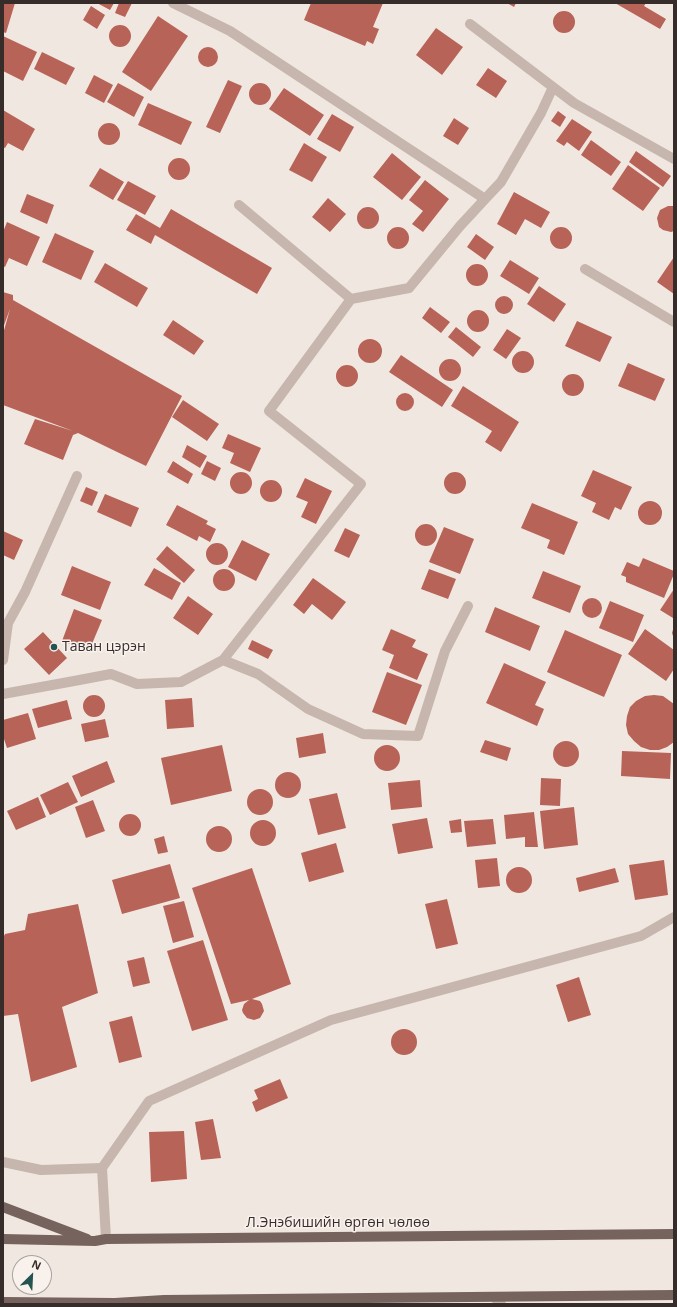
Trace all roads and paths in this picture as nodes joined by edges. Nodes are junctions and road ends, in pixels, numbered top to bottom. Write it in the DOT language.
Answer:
graph roads {
  1 [pos="173,3"];
  2 [pos="470,24"];
  3 [pos="553,87"];
  4 [pos="674,159"];
  5 [pos="485,199"];
  6 [pos="239,205"];
  7 [pos="585,269"];
  8 [pos="351,299"];
  9 [pos="674,322"];
  10 [pos="77,476"];
  11 [pos="468,606"];
  12 [pos="3,660"];
  13 [pos="223,660"];
  14 [pos="3,694"];
  15 [pos="674,917"];
  16 [pos="3,1162"];
  17 [pos="102,1168"];
  18 [pos="3,1207"];
  19 [pos="674,1234"];
  20 [pos="106,1238"];
  21 [pos="3,1239"];
  22 [pos="95,1242"];
  23 [pos="674,1295"];
  24 [pos="497,1300"];
  25 [pos="3,1302"];
  26 [pos="163,1302"];
  27 [pos="72,1303"];
  1 -- 5 [label="street"];
  2 -- 3 [label="street"];
  3 -- 4 [label="street"];
  3 -- 5 [label="street"];
  5 -- 8 [label="street"];
  6 -- 8 [label="street"];
  7 -- 9 [label="street"];
  8 -- 13 [label="street"];
  10 -- 12 [label="street"];
  11 -- 13 [label="street"];
  13 -- 14 [label="street"];
  15 -- 17 [label="street"];
  16 -- 17 [label="street"];
  17 -- 20 [label="street"];
  18 -- 22 [label="main road"];
  19 -- 20 [label="main road, Л.Энэбишийн өргөн чөлөө"];
  20 -- 22 [label="main road, Л.Энэбишийн өргөн чөлөө"];
  21 -- 22 [label="main road, Л.Энэбишийн өргөн чөлөө"];
  23 -- 24 [label="main road"];
  24 -- 26 [label="main road"];
  25 -- 27 [label="main road"];
  26 -- 27 [label="main road"];
}
